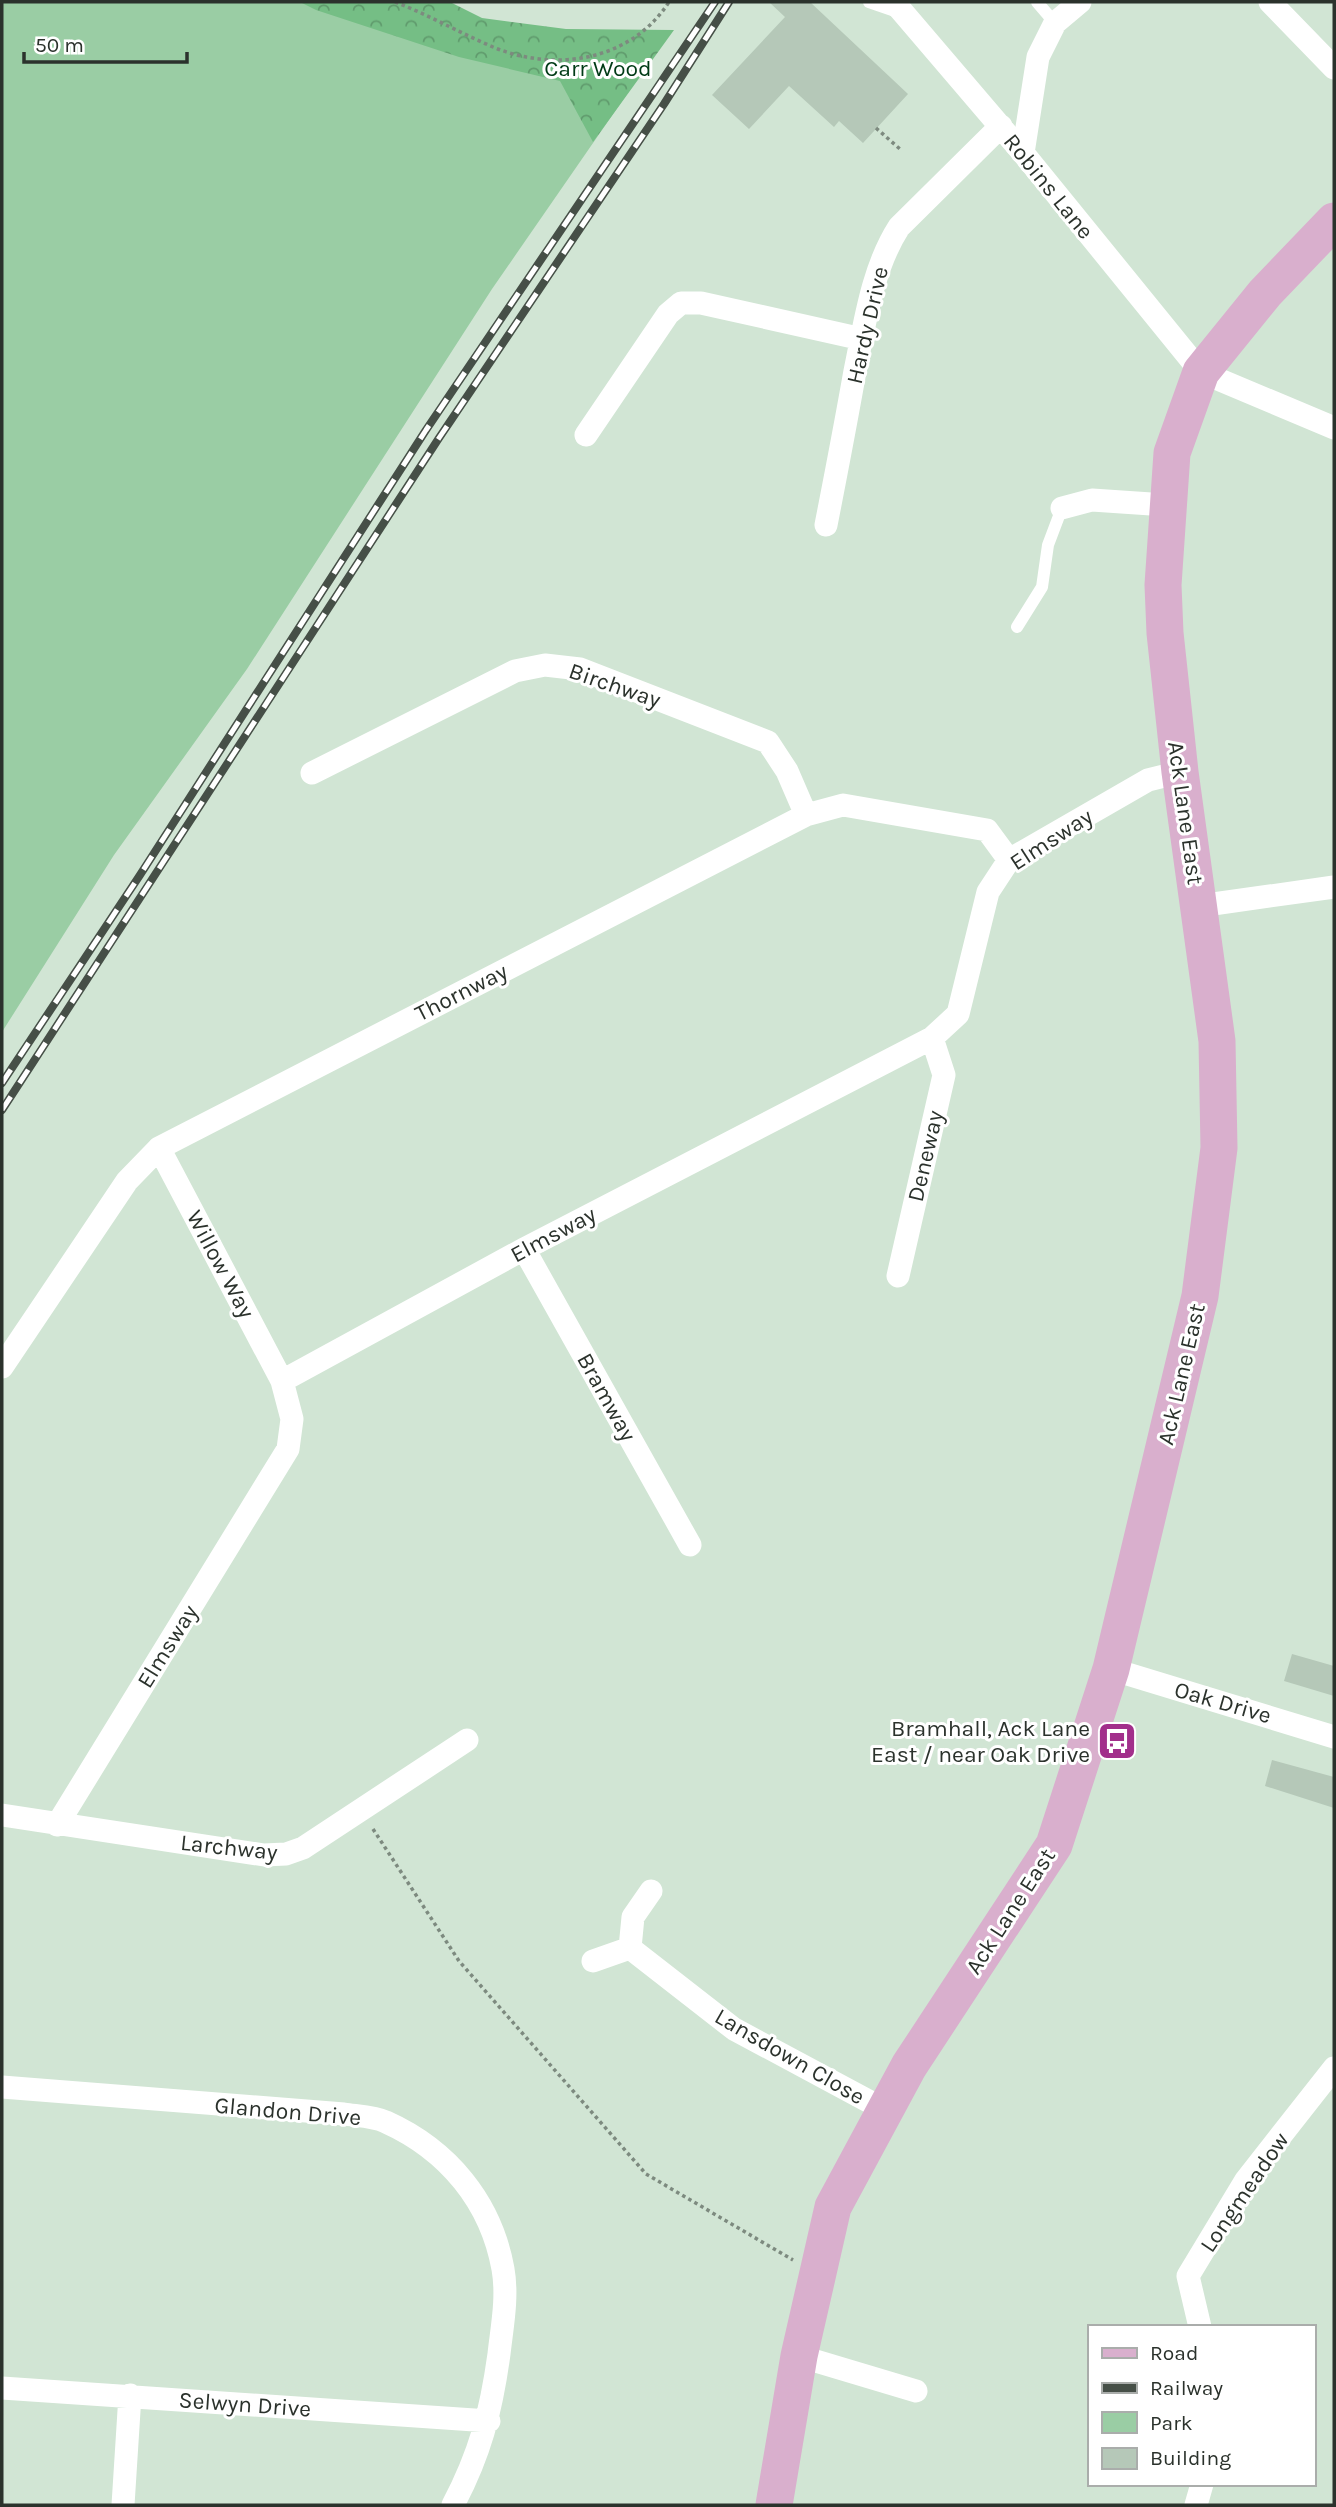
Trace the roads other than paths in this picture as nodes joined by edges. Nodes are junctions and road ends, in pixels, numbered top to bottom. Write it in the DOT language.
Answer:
graph roads {
  1 [pos="869,2"];
  2 [pos="1037,2"];
  3 [pos="1080,2"];
  4 [pos="1270,2"];
  5 [pos="899,8"];
  6 [pos="1055,23"];
  7 [pos="1334,68"];
  8 [pos="1000,127"];
  9 [pos="1023,153"];
  10 [pos="1334,221"];
  11 [pos="862,339"];
  12 [pos="1201,372"];
  13 [pos="1334,428"];
  14 [pos="586,435"];
  15 [pos="1166,505"];
  16 [pos="1062,508"];
  17 [pos="825,525"];
  18 [pos="1017,627"];
  19 [pos="1180,772"];
  20 [pos="312,773"];
  21 [pos="806,815"];
  22 [pos="1009,860"];
  23 [pos="1334,887"];
  24 [pos="1199,906"];
  25 [pos="932,1038"];
  26 [pos="159,1148"];
  27 [pos="524,1249"];
  28 [pos="898,1276"];
  29 [pos="2,1367"];
  30 [pos="282,1381"];
  31 [pos="690,1545"];
  32 [pos="1111,1669"];
  33 [pos="1334,1737"];
  34 [pos="467,1740"];
  35 [pos="2,1815"];
  36 [pos="57,1825"];
  37 [pos="651,1891"];
  38 [pos="630,1948"];
  39 [pos="593,1961"];
  40 [pos="1334,2068"];
  41 [pos="2,2087"];
  42 [pos="885,2110"];
  43 [pos="1200,2325"];
  44 [pos="799,2356"];
  45 [pos="2,2388"];
  46 [pos="916,2390"];
  47 [pos="130,2395"];
  48 [pos="489,2421"];
  49 [pos="1201,2486"];
  50 [pos="123,2505"];
  51 [pos="453,2505"];
  52 [pos="774,2505"];
  53 [pos="1196,2505"];
  1 -- 5 [label="lane"];
  2 -- 6 [label="lane"];
  3 -- 6 [label="street"];
  4 -- 7 [label="street"];
  5 -- 8 [label="street, Robins Lane"];
  6 -- 9 [label="street"];
  8 -- 9 [label="street, Robins Lane"];
  8 -- 11 [label="street, Hardy Drive"];
  9 -- 12 [label="street, Robins Lane"];
  10 -- 12 [label="main road, Ack Lane East"];
  11 -- 14 [label="street"];
  11 -- 17 [label="street, Hardy Drive"];
  12 -- 13 [label="street"];
  12 -- 15 [label="main road, Ack Lane East"];
  15 -- 16 [label="street"];
  15 -- 19 [label="main road, Ack Lane East"];
  16 -- 18 [label="lane"];
  19 -- 22 [label="street, Elmsway"];
  19 -- 24 [label="main road, Ack Lane East"];
  20 -- 21 [label="street, Birchway"];
  21 -- 22 [label="street, Thornway"];
  21 -- 26 [label="street, Thornway"];
  22 -- 25 [label="street, Elmsway"];
  23 -- 24 [label="street"];
  24 -- 32 [label="main road, Ack Lane East"];
  25 -- 27 [label="street, Elmsway"];
  25 -- 28 [label="street, Deneway"];
  26 -- 29 [label="street, Thornway"];
  26 -- 30 [label="street, Willow Way"];
  27 -- 30 [label="street, Elmsway"];
  27 -- 31 [label="street, Bramway"];
  30 -- 36 [label="street, Elmsway"];
  32 -- 33 [label="street, Oak Drive"];
  32 -- 42 [label="main road, Ack Lane East"];
  34 -- 36 [label="street, Larchway"];
  35 -- 36 [label="street, Larchway"];
  37 -- 38 [label="street"];
  38 -- 39 [label="street"];
  38 -- 42 [label="street, Lansdown Close"];
  40 -- 43 [label="street, Longmeadow"];
  41 -- 48 [label="street, Glandon Drive"];
  42 -- 44 [label="main road, Ack Lane East"];
  44 -- 46 [label="street"];
  44 -- 52 [label="main road, Ack Lane East"];
  45 -- 47 [label="street, Selwyn Drive"];
  47 -- 48 [label="street, Selwyn Drive"];
  47 -- 50 [label="street"];
  48 -- 51 [label="street, Glandon Drive"];
  49 -- 53 [label="street"];
}
